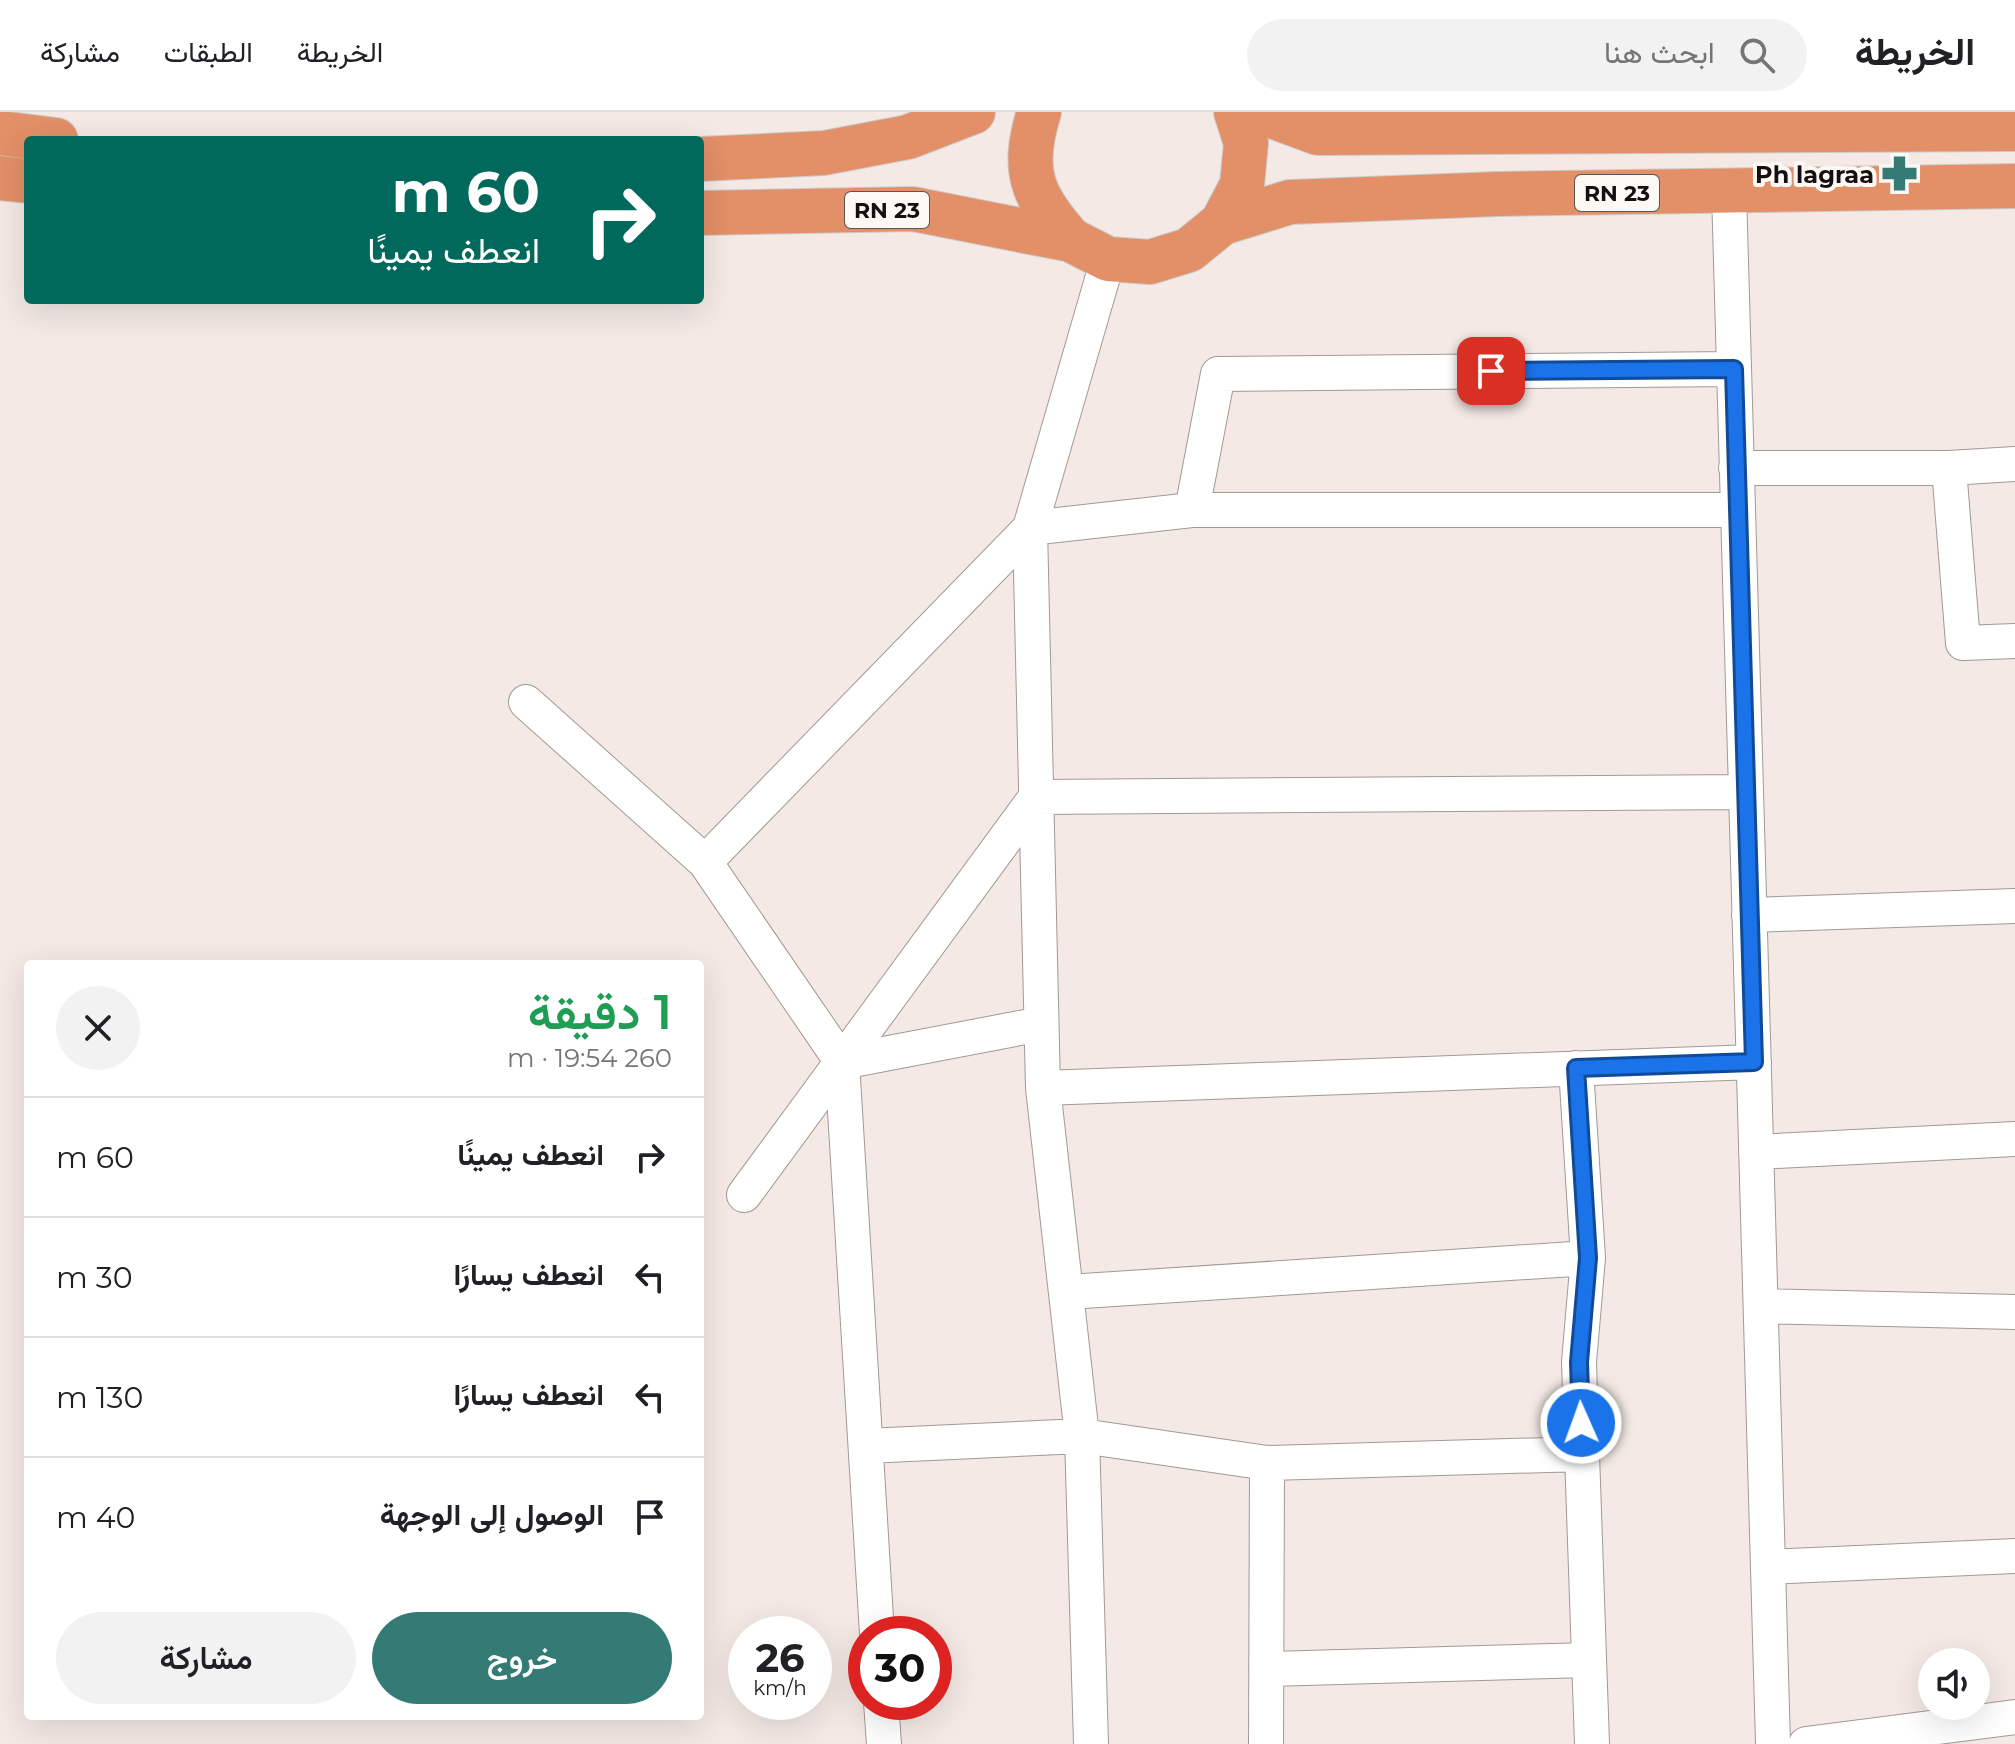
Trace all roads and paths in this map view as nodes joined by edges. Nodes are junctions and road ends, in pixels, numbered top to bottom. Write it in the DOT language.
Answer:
graph roads {
  1 [pos="973,112"];
  2 [pos="1039,112"];
  3 [pos="1236,112"];
  4 [pos="1286,116"];
  5 [pos="2015,129"];
  6 [pos="0,133"];
  7 [pos="24,136"];
  8 [pos="704,159"];
  9 [pos="0,178"];
  10 [pos="24,181"];
  11 [pos="2015,186"];
  12 [pos="1729,191"];
  13 [pos="704,213"];
  14 [pos="1222,223"];
  15 [pos="1090,249"];
  16 [pos="1734,369"];
  17 [pos="2015,464"];
  18 [pos="1736,468"];
  19 [pos="1949,468"];
  20 [pos="1192,510"];
  21 [pos="1738,510"];
  22 [pos="1030,528"];
  23 [pos="2015,641"];
  24 [pos="526,702"];
  25 [pos="1746,792"];
  26 [pos="1036,797"];
  27 [pos="705,862"];
  28 [pos="2015,906"];
  29 [pos="1749,915"];
  30 [pos="1041,1024"];
  31 [pos="842,1062"];
  32 [pos="1754,1062"];
  33 [pos="1576,1068"];
  34 [pos="1043,1088"];
  35 [pos="2015,1139"];
  36 [pos="1756,1152"];
  37 [pos="744,1195"];
  38 [pos="1588,1258"];
  39 [pos="1068,1292"];
  40 [pos="1761,1306"];
  41 [pos="2015,1312"];
  42 [pos="1082,1436"];
  43 [pos="866,1446"];
  44 [pos="1582,1454"];
  45 [pos="1267,1463"];
  46 [pos="2015,1556"];
  47 [pos="1768,1567"];
  48 [pos="876,1616"];
  49 [pos="1589,1660"];
  50 [pos="1268,1669"];
  51 [pos="2015,1717"];
  52 [pos="882,1720"];
  53 [pos="884,1744"];
  54 [pos="1091,1744"];
  55 [pos="1266,1744"];
  56 [pos="1592,1744"];
  57 [pos="1773,1744"];
  58 [pos="1806,1744"];
  1 -- 8 [label="highway"];
  2 -- 15 [label="highway"];
  3 -- 14 [label="highway"];
  4 -- 5 [label="highway"];
  6 -- 7 [label="highway"];
  9 -- 10 [label="highway"];
  11 -- 12 [label="highway, RN 23"];
  12 -- 14 [label="highway, RN 23"];
  12 -- 16 [label="street"];
  13 -- 15 [label="highway, RN 23"];
  14 -- 15 [label="highway"];
  15 -- 22 [label="street"];
  16 -- 18 [label="street"];
  16 -- 20 [label="street"];
  17 -- 19 [label="street"];
  18 -- 19 [label="street"];
  18 -- 21 [label="street"];
  19 -- 23 [label="street"];
  20 -- 21 [label="street"];
  20 -- 22 [label="street"];
  21 -- 25 [label="street"];
  22 -- 26 [label="street"];
  22 -- 27 [label="street"];
  24 -- 27 [label="street"];
  25 -- 26 [label="street"];
  25 -- 29 [label="street"];
  26 -- 30 [label="street"];
  26 -- 31 [label="street"];
  27 -- 31 [label="street"];
  28 -- 29 [label="street"];
  29 -- 32 [label="street"];
  30 -- 31 [label="street"];
  30 -- 34 [label="street"];
  31 -- 37 [label="street"];
  31 -- 43 [label="street"];
  32 -- 33 [label="street"];
  32 -- 36 [label="street"];
  33 -- 34 [label="street"];
  33 -- 38 [label="street"];
  34 -- 39 [label="street"];
  35 -- 36 [label="street"];
  36 -- 40 [label="street"];
  38 -- 39 [label="street"];
  38 -- 44 [label="street"];
  39 -- 42 [label="street"];
  40 -- 41 [label="street"];
  40 -- 47 [label="street"];
  42 -- 43 [label="street"];
  42 -- 45 [label="street"];
  42 -- 54 [label="street"];
  43 -- 48 [label="street"];
  44 -- 45 [label="street"];
  44 -- 49 [label="street"];
  45 -- 50 [label="street"];
  46 -- 47 [label="street"];
  47 -- 57 [label="street"];
  49 -- 50 [label="street"];
  49 -- 56 [label="street"];
  50 -- 55 [label="street"];
  51 -- 58 [label="street"];
  52 -- 53 [label="street"];
}
